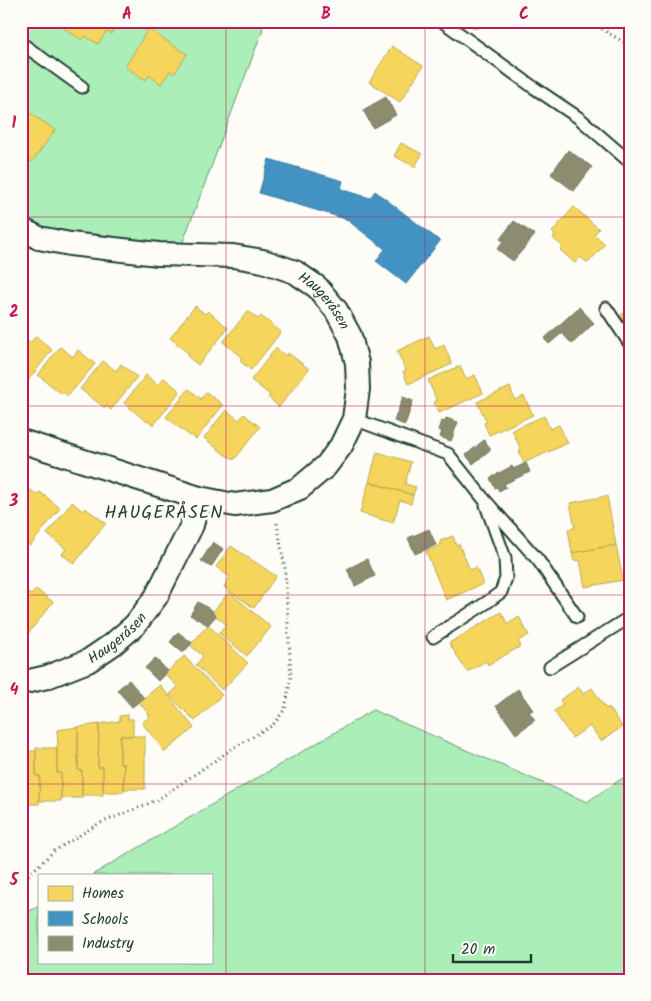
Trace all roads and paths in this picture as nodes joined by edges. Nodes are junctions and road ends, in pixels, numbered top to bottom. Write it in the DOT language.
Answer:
graph roads {
  1 [pos="442,21"];
  2 [pos="589,21"];
  3 [pos="21,43"];
  4 [pos="630,46"];
  5 [pos="82,87"];
  6 [pos="630,162"];
  7 [pos="21,229"];
  8 [pos="606,308"];
  9 [pos="630,344"];
  10 [pos="354,419"];
  11 [pos="21,441"];
  12 [pos="199,498"];
  13 [pos="483,498"];
  14 [pos="272,500"];
  15 [pos="630,616"];
  16 [pos="576,617"];
  17 [pos="433,637"];
  18 [pos="550,668"];
  19 [pos="21,683"];
  20 [pos="21,882"];
  1 -- 6 [label="lane"];
  2 -- 4 [label="path"];
  3 -- 5 [label="lane"];
  7 -- 10 [label="street, Haugeråsen"];
  8 -- 9 [label="lane"];
  10 -- 13 [label="lane"];
  10 -- 14 [label="street, Haugeråsen"];
  11 -- 12 [label="street, Haugeråsen"];
  12 -- 14 [label="street, Haugeråsen"];
  12 -- 19 [label="street, Haugeråsen"];
  13 -- 16 [label="lane"];
  13 -- 17 [label="lane"];
  14 -- 20 [label="path"];
  15 -- 18 [label="lane"];
}
